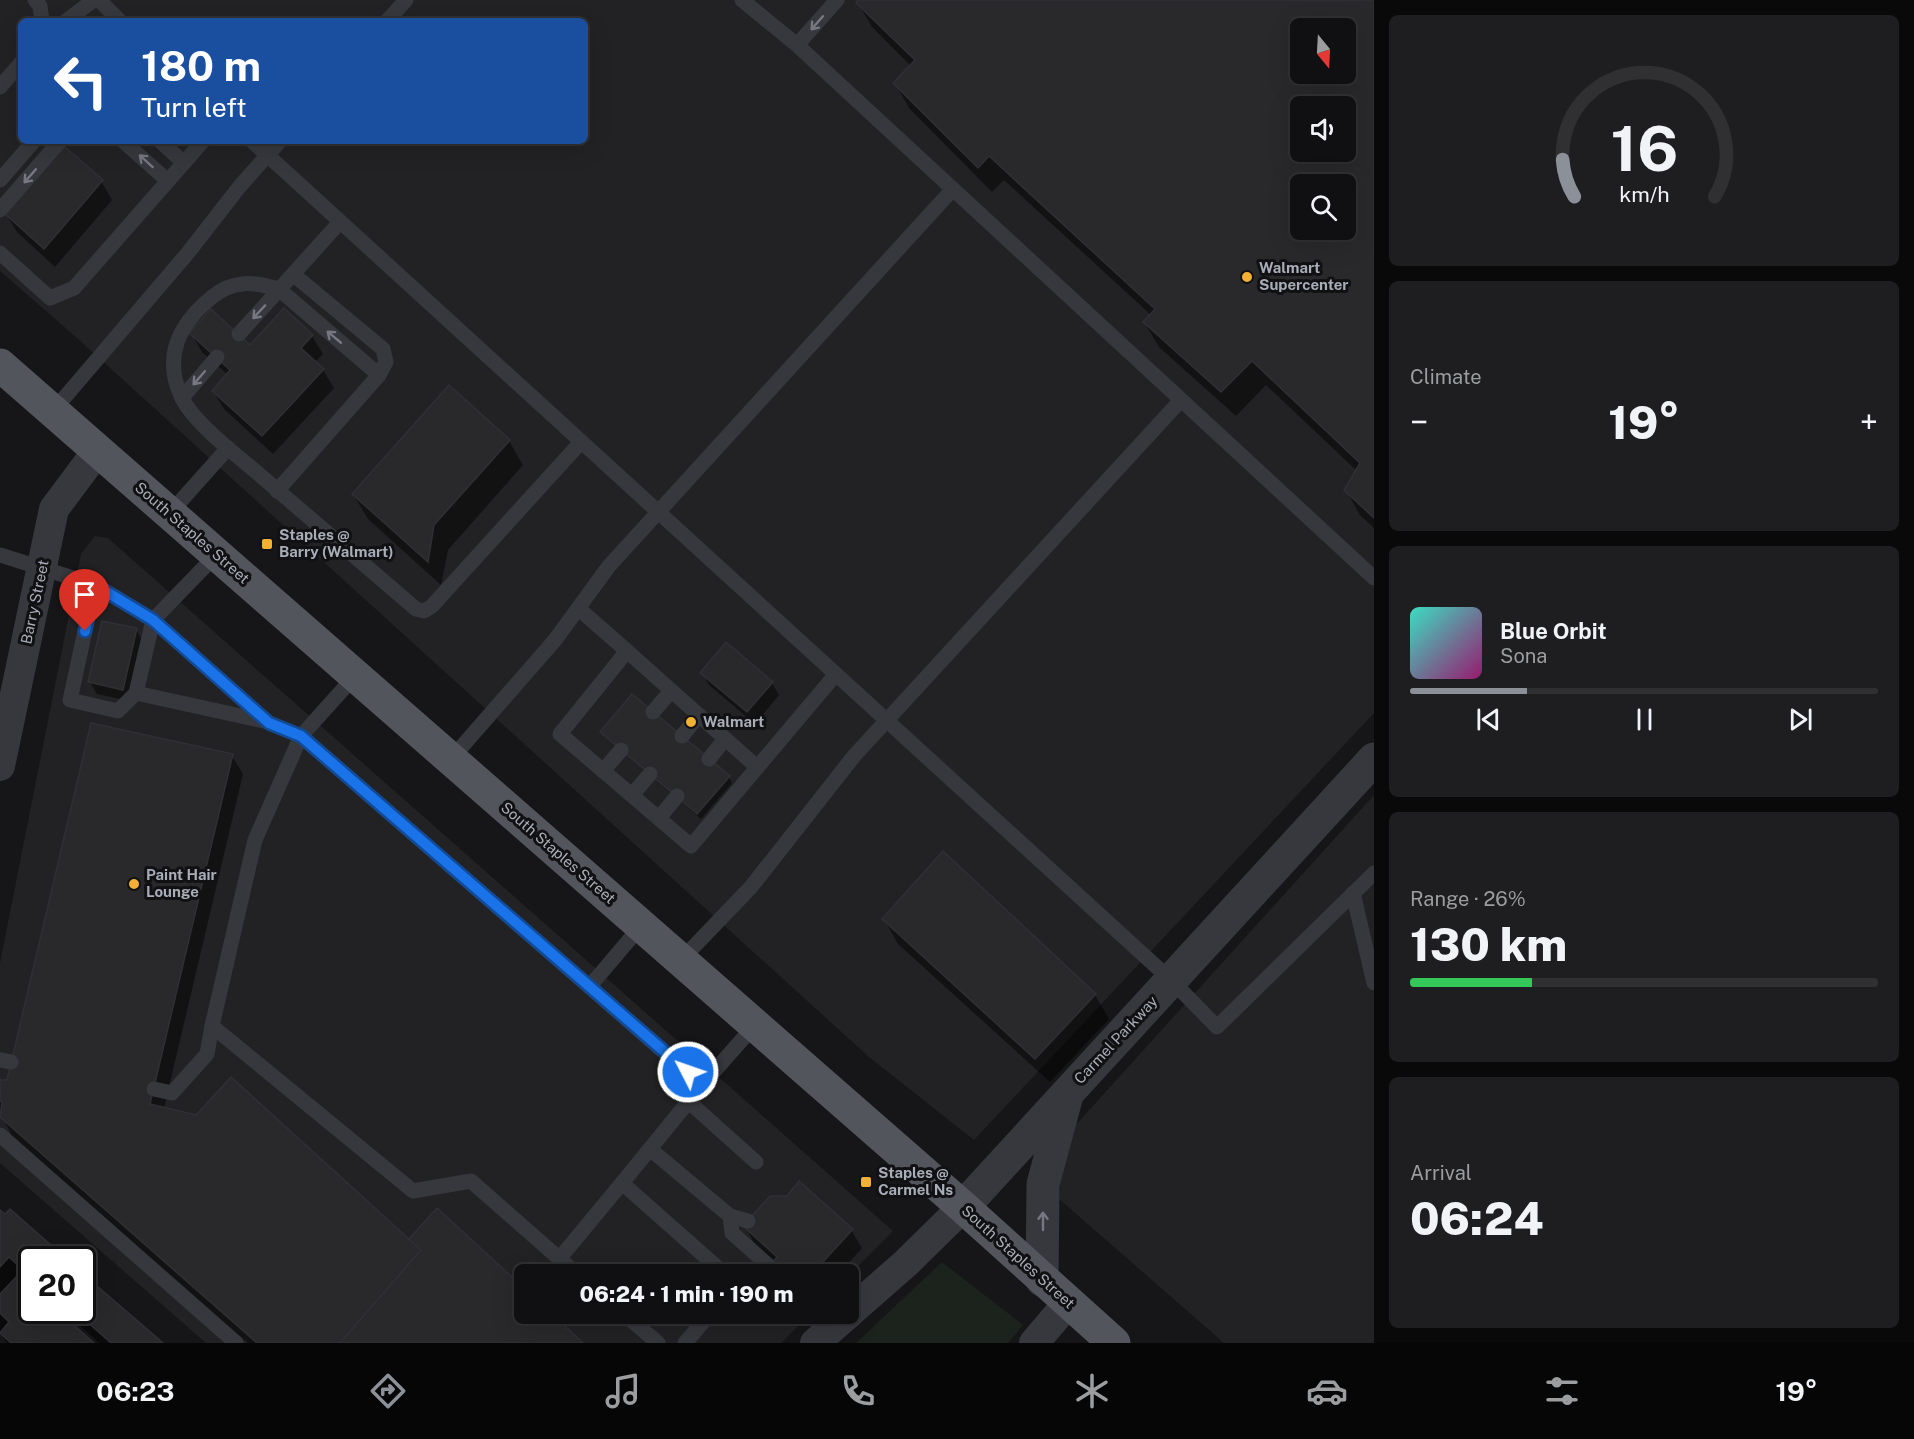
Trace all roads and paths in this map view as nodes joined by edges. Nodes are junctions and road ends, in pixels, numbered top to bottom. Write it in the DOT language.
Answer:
graph roads {
  1 [pos="35,0"];
  2 [pos="94,0"];
  3 [pos="99,0"];
  4 [pos="406,0"];
  5 [pos="742,0"];
  6 [pos="837,0"];
  7 [pos="42,18"];
  8 [pos="70,18"];
  9 [pos="117,18"];
  10 [pos="390,18"];
  11 [pos="797,45"];
  12 [pos="18,66"];
  13 [pos="0,87"];
  14 [pos="31,144"];
  15 [pos="57,144"];
  16 [pos="126,144"];
  17 [pos="163,144"];
  18 [pos="200,144"];
  19 [pos="255,144"];
  20 [pos="277,144"];
  21 [pos="267,155"];
  22 [pos="184,163"];
  23 [pos="0,180"];
  24 [pos="168,181"];
  25 [pos="953,189"];
  26 [pos="0,210"];
  27 [pos="340,222"];
  28 [pos="2,258"];
  29 [pos="294,274"];
  30 [pos="280,290"];
  31 [pos="239,334"];
  32 [pos="217,357"];
  33 [pos="0,365"];
  34 [pos="379,375"];
  35 [pos="182,398"];
  36 [pos="1181,400"];
  37 [pos="53,411"];
  38 [pos="581,442"];
  39 [pos="228,448"];
  40 [pos="98,450"];
  41 [pos="277,491"];
  42 [pos="170,513"];
  43 [pos="658,513"];
  44 [pos="217,554"];
  45 [pos="0,555"];
  46 [pos="42,567"];
  47 [pos="1374,578"];
  48 [pos="95,585"];
  49 [pos="579,609"];
  50 [pos="153,620"];
  51 [pos="627,651"];
  52 [pos="836,674"];
  53 [pos="355,676"];
  54 [pos="671,691"];
  55 [pos="136,693"];
  56 [pos="653,712"];
  57 [pos="699,716"];
  58 [pos="886,721"];
  59 [pos="269,723"];
  60 [pos="301,736"];
  61 [pos="682,736"];
  62 [pos="725,739"];
  63 [pos="621,750"];
  64 [pos="451,759"];
  65 [pos="709,759"];
  66 [pos="1374,759"];
  67 [pos="0,766"];
  68 [pos="757,766"];
  69 [pos="603,771"];
  70 [pos="650,774"];
  71 [pos="632,795"];
  72 [pos="677,796"];
  73 [pos="659,818"];
  74 [pos="1374,873"];
  75 [pos="1353,893"];
  76 [pos="641,926"];
  77 [pos="681,960"];
  78 [pos="1171,980"];
  79 [pos="1374,983"];
  80 [pos="590,986"];
  81 [pos="755,1025"];
  82 [pos="212,1026"];
  83 [pos="702,1085"];
  84 [pos="154,1089"];
  85 [pos="1068,1092"];
  86 [pos="688,1102"];
  87 [pos="0,1135"];
  88 [pos="650,1149"];
  89 [pos="756,1162"];
  90 [pos="622,1183"];
  91 [pos="963,1207"];
  92 [pos="730,1216"];
  93 [pos="748,1221"];
  94 [pos="559,1259"];
  95 [pos="565,1264"];
  96 [pos="714,1264"];
  97 [pos="767,1264"];
  98 [pos="1042,1280"];
  99 [pos="859,1302"];
  100 [pos="1068,1303"];
  101 [pos="636,1324"];
  102 [pos="701,1324"];
  103 [pos="834,1324"];
  104 [pos="236,1343"];
  105 [pos="658,1343"];
  106 [pos="685,1343"];
  107 [pos="815,1343"];
  108 [pos="1034,1343"];
  109 [pos="1114,1343"];
  1 -- 7 [label="lane"];
  2 -- 8 [label="lane"];
  3 -- 9 [label="lane"];
  4 -- 10 [label="lane"];
  5 -- 11 [label="lane"];
  6 -- 11 [label="lane, one-way"];
  11 -- 25 [label="lane"];
  12 -- 13 [label="lane"];
  14 -- 23 [label="lane"];
  15 -- 26 [label="lane, one-way"];
  24 -- 16 [label="lane, one-way"];
  17 -- 22 [label="lane"];
  18 -- 22 [label="lane"];
  19 -- 21 [label="lane"];
  20 -- 21 [label="lane"];
  21 -- 27 [label="lane"];
  21 -- 37 [label="lane"];
  22 -- 24 [label="lane"];
  24 -- 28 [label="lane"];
  25 -- 36 [label="lane"];
  25 -- 43 [label="lane"];
  27 -- 29 [label="lane"];
  27 -- 38 [label="lane"];
  29 -- 30 [label="lane"];
  29 -- 34 [label="lane"];
  30 -- 31 [label="lane, one-way"];
  34 -- 30 [label="lane, one-way"];
  30 -- 35 [label="lane"];
  32 -- 35 [label="lane, one-way"];
  33 -- 37 [label="main road, South Staples Street"];
  34 -- 41 [label="lane"];
  35 -- 39 [label="lane"];
  36 -- 47 [label="lane"];
  36 -- 58 [label="lane"];
  37 -- 40 [label="main road, South Staples Street"];
  38 -- 41 [label="lane"];
  38 -- 43 [label="lane"];
  39 -- 41 [label="lane"];
  39 -- 42 [label="lane"];
  40 -- 42 [label="main road, South Staples Street"];
  40 -- 46 [label="street, Barry Street"];
  42 -- 44 [label="main road, South Staples Street"];
  43 -- 49 [label="lane"];
  43 -- 52 [label="lane"];
  44 -- 50 [label="lane"];
  44 -- 53 [label="main road, South Staples Street"];
  45 -- 46 [label="lane"];
  46 -- 48 [label="lane"];
  46 -- 67 [label="street, Barry Street"];
  48 -- 50 [label="lane"];
  48 -- 55 [label="lane"];
  49 -- 51 [label="lane"];
  49 -- 64 [label="lane"];
  50 -- 55 [label="lane"];
  50 -- 59 [label="lane"];
  51 -- 54 [label="lane"];
  51 -- 69 [label="lane"];
  52 -- 58 [label="lane"];
  52 -- 68 [label="lane"];
  53 -- 60 [label="lane"];
  53 -- 64 [label="main road, South Staples Street"];
  54 -- 56 [label="lane"];
  54 -- 57 [label="lane"];
  55 -- 59 [label="lane"];
  57 -- 61 [label="lane"];
  57 -- 62 [label="lane"];
  58 -- 77 [label="lane"];
  58 -- 78 [label="lane"];
  59 -- 60 [label="lane"];
  60 -- 80 [label="lane"];
  60 -- 82 [label="lane"];
  62 -- 65 [label="lane"];
  62 -- 68 [label="lane"];
  63 -- 69 [label="lane"];
  64 -- 76 [label="main road, South Staples Street"];
  66 -- 78 [label="street, Carmel Parkway"];
  68 -- 73 [label="lane"];
  69 -- 71 [label="lane"];
  70 -- 71 [label="lane"];
  71 -- 73 [label="lane"];
  72 -- 73 [label="lane"];
  74 -- 75 [label="lane"];
  75 -- 78 [label="lane"];
  75 -- 79 [label="lane"];
  76 -- 77 [label="main road, South Staples Street"];
  76 -- 80 [label="lane"];
  77 -- 81 [label="main road, South Staples Street"];
  78 -- 85 [label="street, Carmel Parkway"];
  80 -- 83 [label="lane"];
  81 -- 83 [label="lane"];
  81 -- 91 [label="main road, South Staples Street"];
  82 -- 84 [label="lane"];
  82 -- 94 [label="lane"];
  83 -- 86 [label="lane"];
  85 -- 91 [label="street, Carmel Parkway"];
  98 -- 85 [label="street, one-way"];
  86 -- 88 [label="lane"];
  86 -- 89 [label="lane"];
  87 -- 104 [label="lane"];
  88 -- 90 [label="lane"];
  88 -- 92 [label="lane"];
  90 -- 94 [label="lane"];
  90 -- 96 [label="lane"];
  91 -- 98 [label="main road, South Staples Street"];
  91 -- 99 [label="street, Carmel Parkway"];
  92 -- 93 [label="lane"];
  92 -- 97 [label="lane"];
  94 -- 95 [label="lane"];
  98 -- 100 [label="main road, South Staples Street"];
  100 -- 108 [label="street"];
  100 -- 109 [label="main road, South Staples Street"];
  101 -- 105 [label="lane"];
  102 -- 106 [label="lane"];
  103 -- 107 [label="street, Carmel Parkway"];
}
